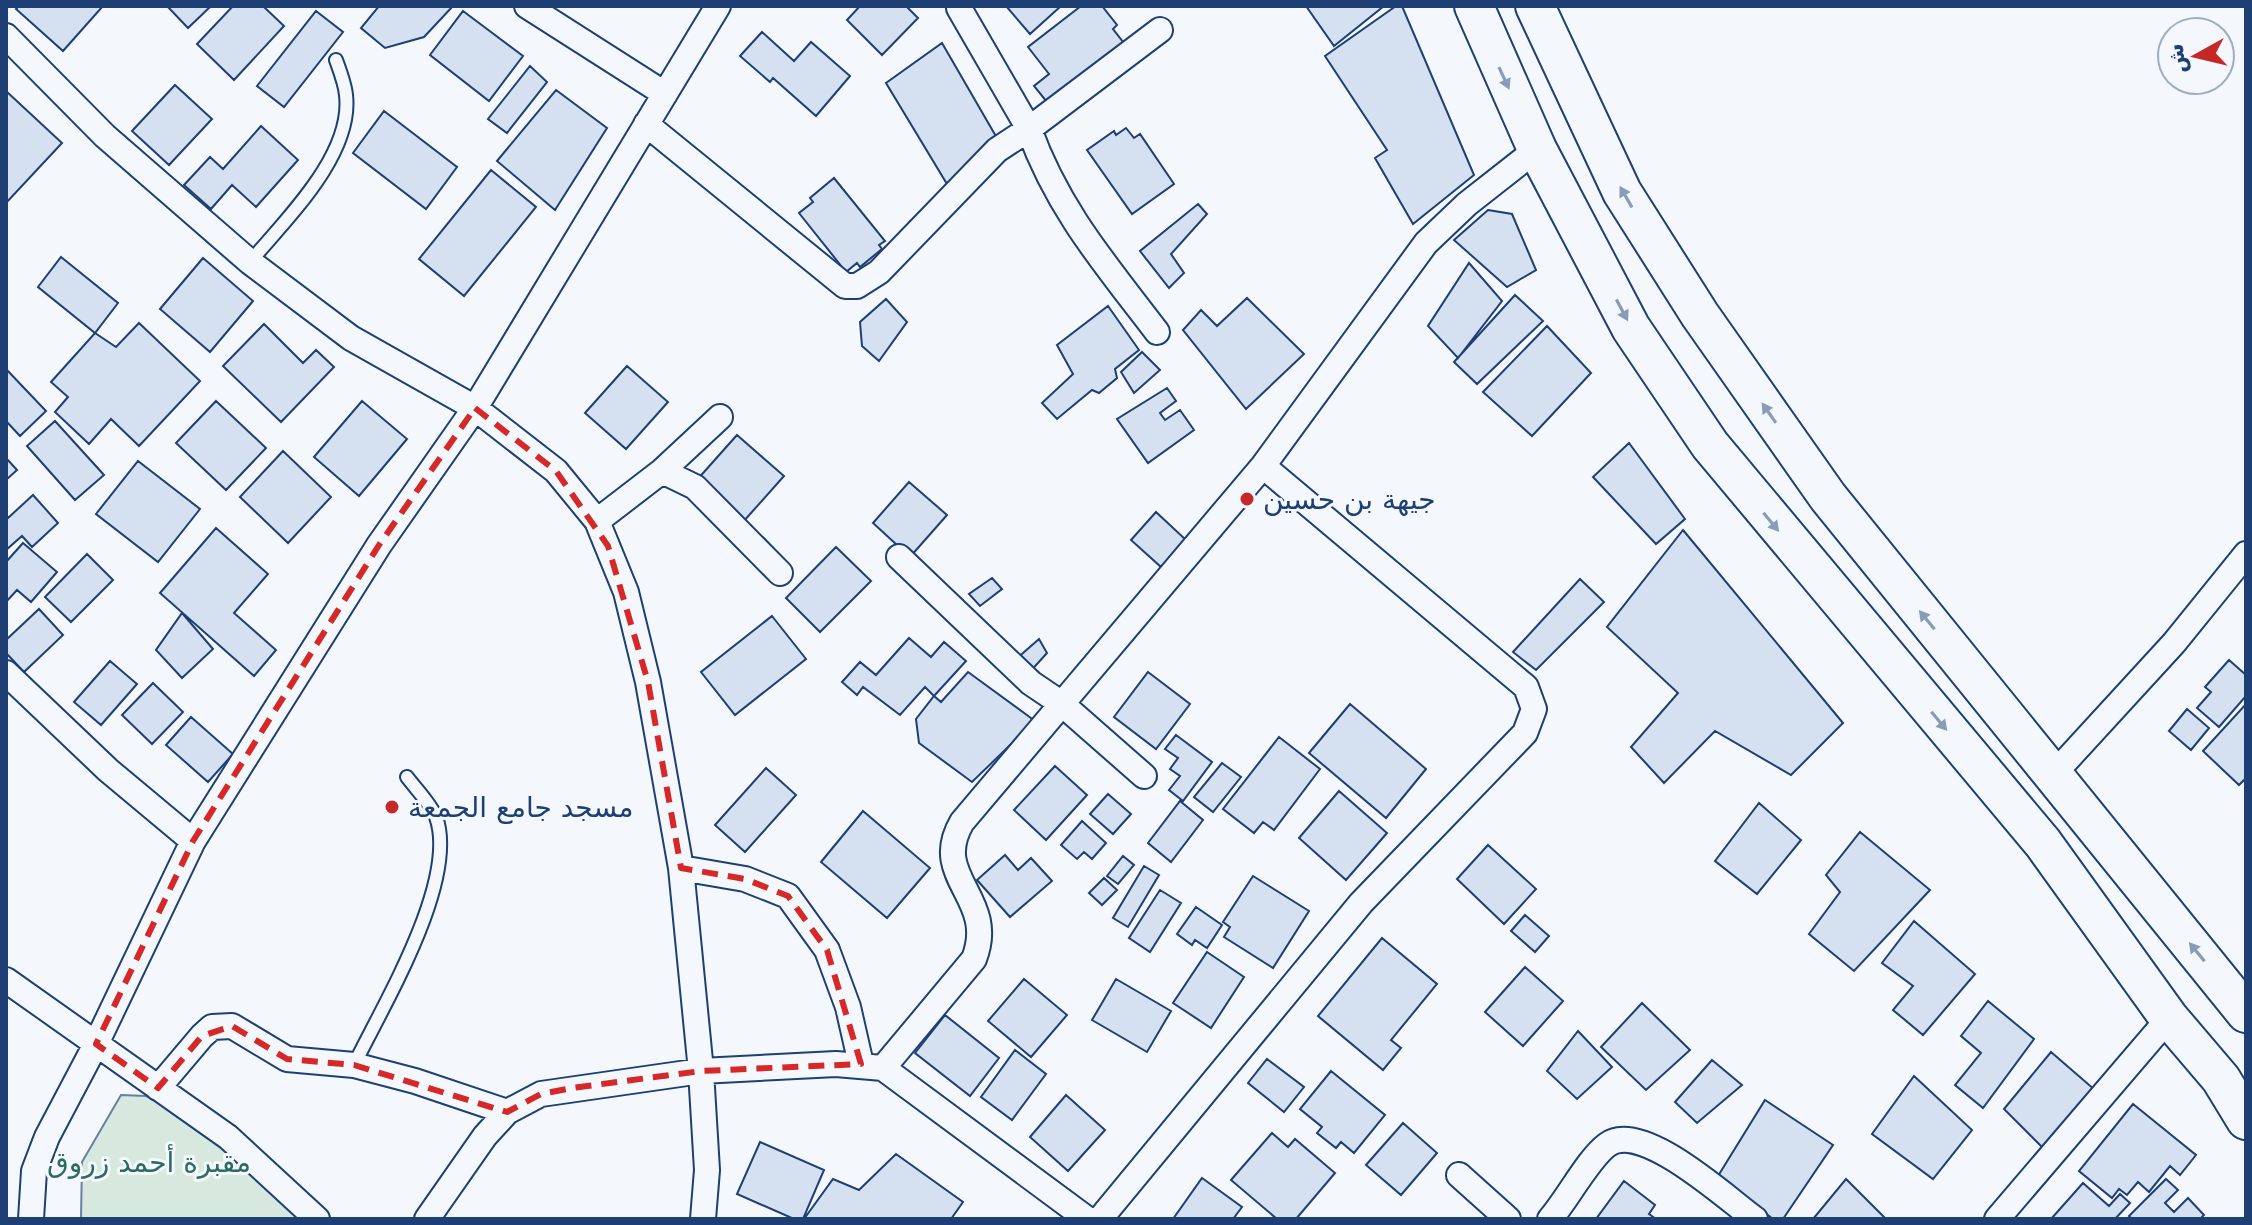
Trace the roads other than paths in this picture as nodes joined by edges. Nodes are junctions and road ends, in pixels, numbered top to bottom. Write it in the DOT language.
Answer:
graph roads {
  1 [pos="527,6"];
  2 [pos="718,6"];
  3 [pos="1474,6"];
  4 [pos="1535,6"];
  5 [pos="959,8"];
  6 [pos="1160,30"];
  7 [pos="6,36"];
  8 [pos="336,60"];
  9 [pos="665,94"];
  10 [pos="646,124"];
  11 [pos="1029,129"];
  12 [pos="1537,149"];
  13 [pos="250,262"];
  14 [pos="1157,332"];
  15 [pos="475,408"];
  16 [pos="720,417"];
  17 [pos="1263,466"];
  18 [pos="662,471"];
  19 [pos="597,521"];
  20 [pos="2246,554"];
  21 [pos="899,557"];
  22 [pos="780,573"];
  23 [pos="6,673"];
  24 [pos="1062,704"];
  25 [pos="1144,776"];
  26 [pos="2052,776"];
  27 [pos="407,777"];
  28 [pos="193,841"];
  29 [pos="681,868"];
  30 [pos="6,980"];
  31 [pos="2246,1013"];
  32 [pos="2169,1018"];
  33 [pos="96,1044"];
  34 [pos="354,1065"];
  35 [pos="872,1066"];
  36 [pos="701,1071"];
  37 [pos="158,1088"];
  38 [pos="507,1112"];
  39 [pos="2246,1120"];
  40 [pos="1459,1175"];
  41 [pos="31,1219"];
  42 [pos="317,1219"];
  43 [pos="427,1219"];
  44 [pos="703,1219"];
  45 [pos="1087,1219"];
  46 [pos="1100,1219"];
  47 [pos="1508,1219"];
  48 [pos="1550,1219"];
  49 [pos="1755,1219"];
  50 [pos="1997,1219"];
  1 -- 9 [label="street"];
  2 -- 9 [label="street"];
  3 -- 12 [label="main road, one-way"];
  26 -- 4 [label="main road, one-way"];
  5 -- 11 [label="street"];
  6 -- 11 [label="street"];
  7 -- 13 [label="street"];
  8 -- 13 [label="lane"];
  9 -- 10 [label="street"];
  10 -- 11 [label="street"];
  10 -- 15 [label="street"];
  11 -- 14 [label="street"];
  12 -- 17 [label="street"];
  12 -- 32 [label="main road, one-way"];
  13 -- 15 [label="street"];
  15 -- 19 [label="street"];
  15 -- 28 [label="street"];
  16 -- 18 [label="street"];
  17 -- 24 [label="street"];
  17 -- 46 [label="street"];
  18 -- 19 [label="street"];
  18 -- 22 [label="street"];
  19 -- 29 [label="street"];
  20 -- 26 [label="street"];
  21 -- 24 [label="street"];
  23 -- 28 [label="street"];
  24 -- 25 [label="street"];
  24 -- 35 [label="street"];
  31 -- 26 [label="main road, one-way"];
  27 -- 34 [label="lane"];
  28 -- 33 [label="street"];
  29 -- 35 [label="street"];
  29 -- 36 [label="street"];
  30 -- 33 [label="street"];
  32 -- 39 [label="main road"];
  32 -- 50 [label="street"];
  33 -- 37 [label="street"];
  33 -- 41 [label="street"];
  34 -- 37 [label="street"];
  34 -- 38 [label="street"];
  35 -- 36 [label="street"];
  35 -- 45 [label="street"];
  36 -- 38 [label="street"];
  36 -- 44 [label="street"];
  37 -- 42 [label="street"];
  38 -- 43 [label="street"];
  40 -- 47 [label="street"];
  48 -- 49 [label="street"];
}
